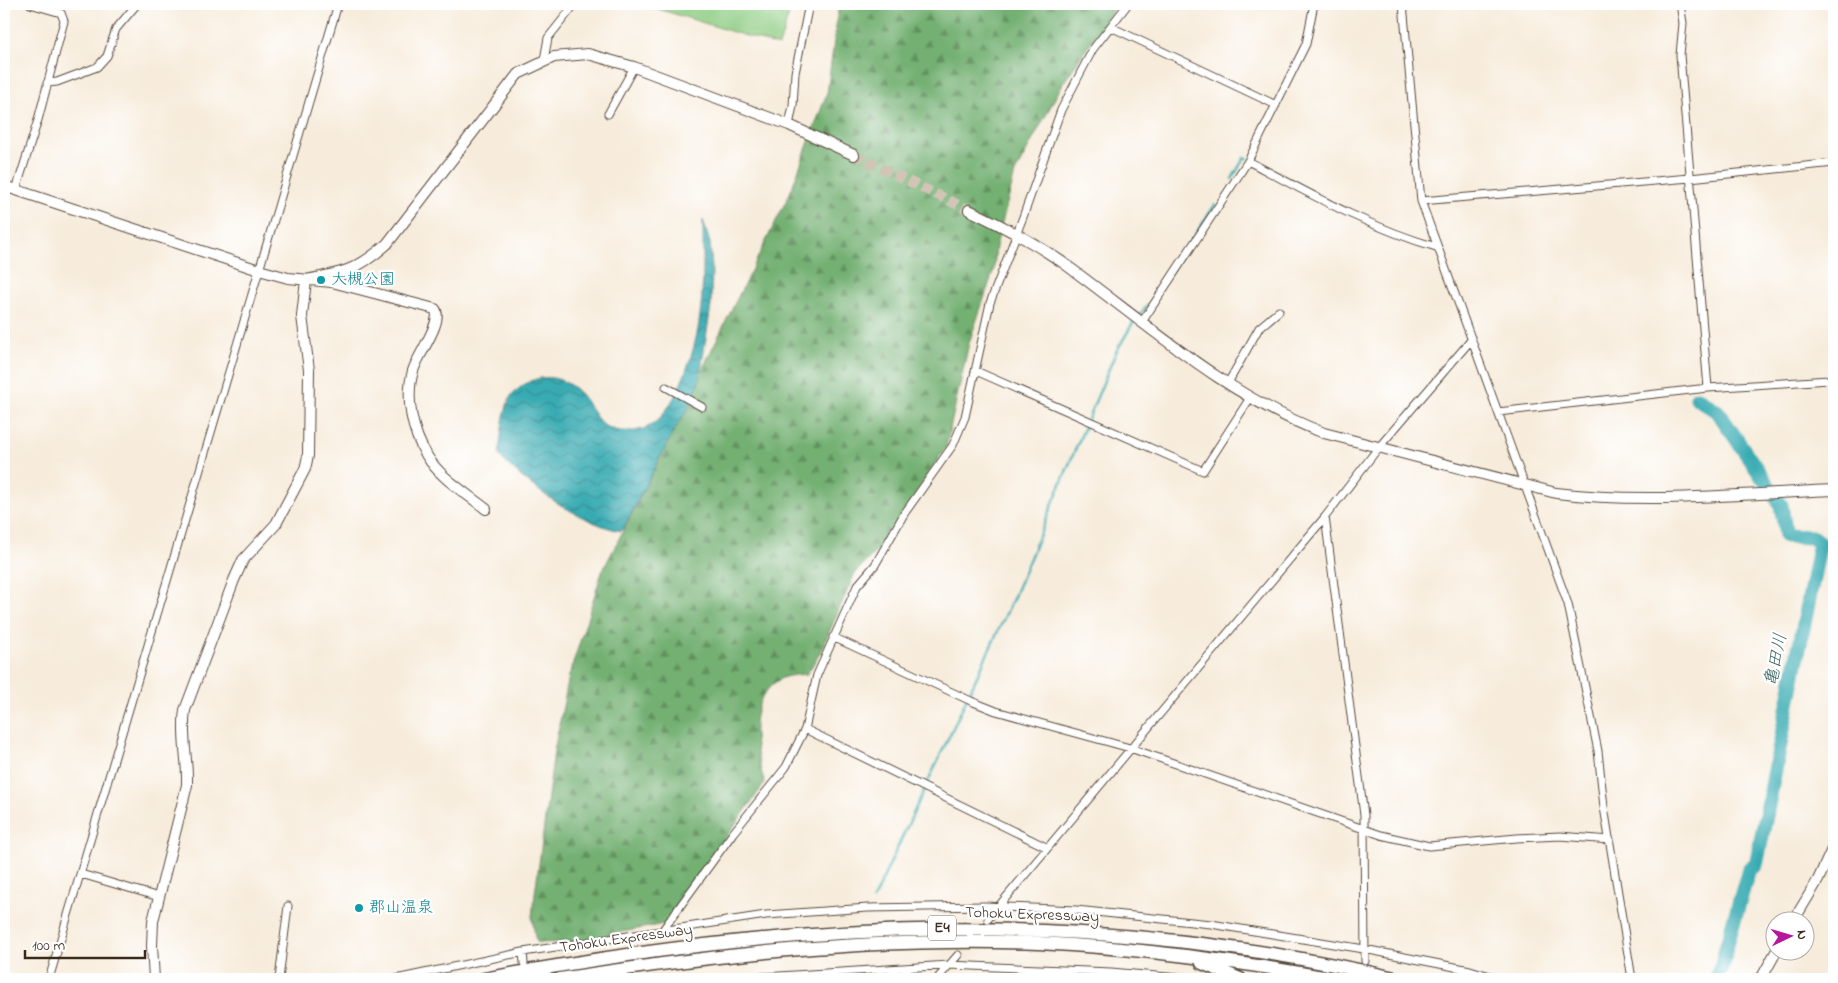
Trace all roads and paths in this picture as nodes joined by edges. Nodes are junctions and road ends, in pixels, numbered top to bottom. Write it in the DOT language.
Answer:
graph roads {
  1 [pos="30,4"];
  2 [pos="137,4"];
  3 [pos="338,4"];
  4 [pos="575,4"];
  5 [pos="809,4"];
  6 [pos="1128,4"];
  7 [pos="1314,4"];
  8 [pos="1402,4"];
  9 [pos="1680,4"];
  10 [pos="1111,27"];
  11 [pos="544,60"];
  12 [pos="634,66"];
  13 [pos="47,84"];
  14 [pos="1276,105"];
  15 [pos="608,114"];
  16 [pos="789,125"];
  17 [pos="854,155"];
  18 [pos="1248,161"];
  19 [pos="1834,163"];
  20 [pos="1690,178"];
  21 [pos="4,186"];
  22 [pos="16,190"];
  23 [pos="1421,201"];
  24 [pos="970,210"];
  25 [pos="1016,233"];
  26 [pos="1436,247"];
  27 [pos="258,270"];
  28 [pos="306,280"];
  29 [pos="1279,311"];
  30 [pos="1142,322"];
  31 [pos="1472,339"];
  32 [pos="976,371"];
  33 [pos="1228,383"];
  34 [pos="666,387"];
  35 [pos="1708,388"];
  36 [pos="1250,398"];
  37 [pos="702,407"];
  38 [pos="1498,412"];
  39 [pos="1834,413"];
  40 [pos="1379,447"];
  41 [pos="1526,486"];
  42 [pos="1834,490"];
  43 [pos="486,509"];
  44 [pos="1325,517"];
  45 [pos="833,637"];
  46 [pos="805,729"];
  47 [pos="1130,748"];
  48 [pos="1364,829"];
  49 [pos="1610,840"];
  50 [pos="1834,845"];
  51 [pos="1046,847"];
  52 [pos="81,874"];
  53 [pos="159,897"];
  54 [pos="288,906"];
  55 [pos="998,907"];
  56 [pos="1800,910"];
  57 [pos="988,919"];
  58 [pos="662,931"];
  59 [pos="1364,950"];
  60 [pos="523,952"];
  61 [pos="958,955"];
  62 [pos="1179,955"];
  63 [pos="1771,960"];
  64 [pos="1365,961"];
  65 [pos="524,962"];
  66 [pos="949,965"];
  67 [pos="49,979"];
  68 [pos="154,979"];
  69 [pos="279,979"];
  70 [pos="396,979"];
  71 [pos="484,979"];
  72 [pos="560,979"];
  73 [pos="731,979"];
  74 [pos="937,979"];
  75 [pos="1191,979"];
  76 [pos="1240,979"];
  77 [pos="1334,979"];
  78 [pos="1399,979"];
  79 [pos="1500,979"];
  80 [pos="1632,979"];
  81 [pos="1761,979"];
  1 -- 13 [label="street"];
  2 -- 13 [label="street"];
  3 -- 27 [label="street"];
  4 -- 11 [label="street"];
  5 -- 16 [label="street"];
  6 -- 10 [label="street"];
  7 -- 14 [label="street"];
  8 -- 23 [label="street"];
  9 -- 20 [label="street"];
  10 -- 14 [label="street"];
  10 -- 25 [label="street"];
  11 -- 12 [label="street"];
  11 -- 28 [label="street"];
  12 -- 15 [label="street"];
  12 -- 16 [label="street"];
  13 -- 22 [label="street"];
  14 -- 18 [label="street"];
  16 -- 17 [label="street"];
  18 -- 26 [label="street"];
  18 -- 30 [label="street"];
  19 -- 20 [label="street"];
  20 -- 23 [label="street"];
  20 -- 35 [label="street"];
  21 -- 22 [label="street"];
  22 -- 27 [label="street"];
  23 -- 26 [label="street"];
  24 -- 25 [label="street"];
  25 -- 30 [label="street"];
  25 -- 32 [label="street"];
  26 -- 31 [label="street"];
  27 -- 28 [label="street"];
  27 -- 52 [label="street"];
  28 -- 43 [label="street"];
  28 -- 53 [label="street"];
  29 -- 33 [label="street"];
  30 -- 33 [label="street"];
  31 -- 38 [label="street"];
  31 -- 40 [label="street"];
  32 -- 36 [label="street"];
  32 -- 45 [label="street"];
  33 -- 36 [label="street"];
  34 -- 37 [label="street"];
  35 -- 38 [label="street"];
  35 -- 39 [label="street"];
  36 -- 40 [label="street"];
  38 -- 41 [label="street"];
  40 -- 41 [label="street"];
  40 -- 44 [label="street"];
  41 -- 42 [label="street"];
  41 -- 49 [label="street"];
  44 -- 47 [label="street"];
  44 -- 48 [label="street"];
  45 -- 46 [label="street"];
  45 -- 47 [label="street"];
  46 -- 51 [label="street"];
  46 -- 58 [label="street"];
  47 -- 48 [label="street"];
  47 -- 51 [label="street"];
  48 -- 49 [label="street"];
  48 -- 59 [label="street"];
  49 -- 80 [label="street"];
  50 -- 56 [label="street"];
  51 -- 55 [label="street"];
  52 -- 53 [label="street"];
  52 -- 67 [label="street"];
  53 -- 68 [label="street"];
  54 -- 69 [label="street"];
  55 -- 57 [label="street"];
  55 -- 58 [label="street"];
  55 -- 59 [label="street"];
  58 -- 60 [label="street"];
  59 -- 64 [label="street"];
  59 -- 79 [label="street"];
  60 -- 65 [label="street"];
  60 -- 70 [label="street"];
  61 -- 66 [label="street"];
  62 -- 72 [label="highway, Tohoku Expressway / E4"];
  62 -- 76 [label="highway"];
  62 -- 77 [label="highway, Tohoku Expressway / E4"];
  63 -- 81 [label="street"];
  66 -- 73 [label="street"];
  66 -- 74 [label="street"];
  66 -- 75 [label="street"];
  71 -- 78 [label="highway, Tohoku Expressway / E4"];
}
